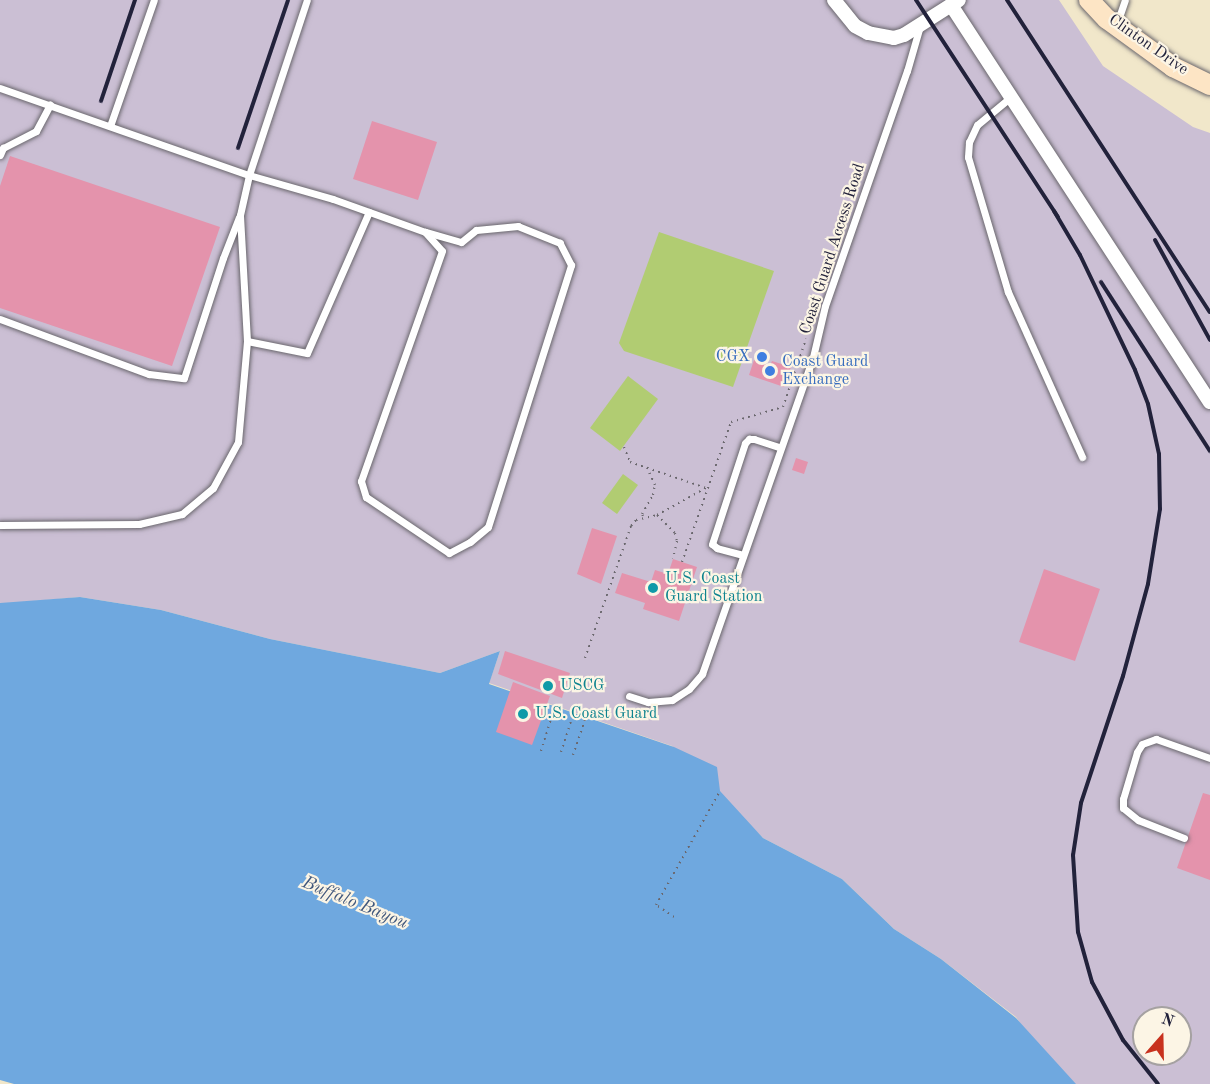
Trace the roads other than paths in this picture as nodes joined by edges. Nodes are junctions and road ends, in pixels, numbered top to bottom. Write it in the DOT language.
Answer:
graph roads {
  1 [pos="154,0"];
  2 [pos="308,0"];
  3 [pos="834,0"];
  4 [pos="1089,0"];
  5 [pos="1125,0"];
  6 [pos="955,3"];
  7 [pos="920,24"];
  8 [pos="1117,26"];
  9 [pos="1210,85"];
  10 [pos="0,88"];
  11 [pos="1012,96"];
  12 [pos="50,105"];
  13 [pos="110,126"];
  14 [pos="0,155"];
  15 [pos="249,175"];
  16 [pos="369,212"];
  17 [pos="240,215"];
  18 [pos="425,232"];
  19 [pos="0,319"];
  20 [pos="247,341"];
  21 [pos="1210,402"];
  22 [pos="781,448"];
  23 [pos="1082,457"];
  24 [pos="0,525"];
  25 [pos="743,555"];
  26 [pos="629,696"];
  27 [pos="1210,758"];
  28 [pos="1184,838"];
  1 -- 13 [label="lane"];
  2 -- 15 [label="lane"];
  3 -- 7 [label="street"];
  4 -- 8 [label="main road, Clinton Drive"];
  5 -- 8 [label="lane"];
  6 -- 7 [label="street"];
  6 -- 11 [label="street"];
  7 -- 22 [label="lane, Coast Guard Access Road"];
  8 -- 9 [label="main road, Clinton Drive"];
  10 -- 12 [label="lane"];
  11 -- 21 [label="street"];
  11 -- 23 [label="lane"];
  12 -- 13 [label="lane"];
  12 -- 14 [label="lane"];
  13 -- 15 [label="lane"];
  15 -- 16 [label="lane"];
  15 -- 17 [label="lane"];
  16 -- 18 [label="lane"];
  16 -- 20 [label="lane"];
  17 -- 19 [label="lane"];
  17 -- 20 [label="lane"];
  18 -- 18 [label="lane"];
  20 -- 24 [label="lane"];
  22 -- 25 [label="lane, Coast Guard Access Road"];
  22 -- 25 [label="lane"];
  25 -- 26 [label="lane, Coast Guard Access Road"];
  27 -- 28 [label="lane"];
}
